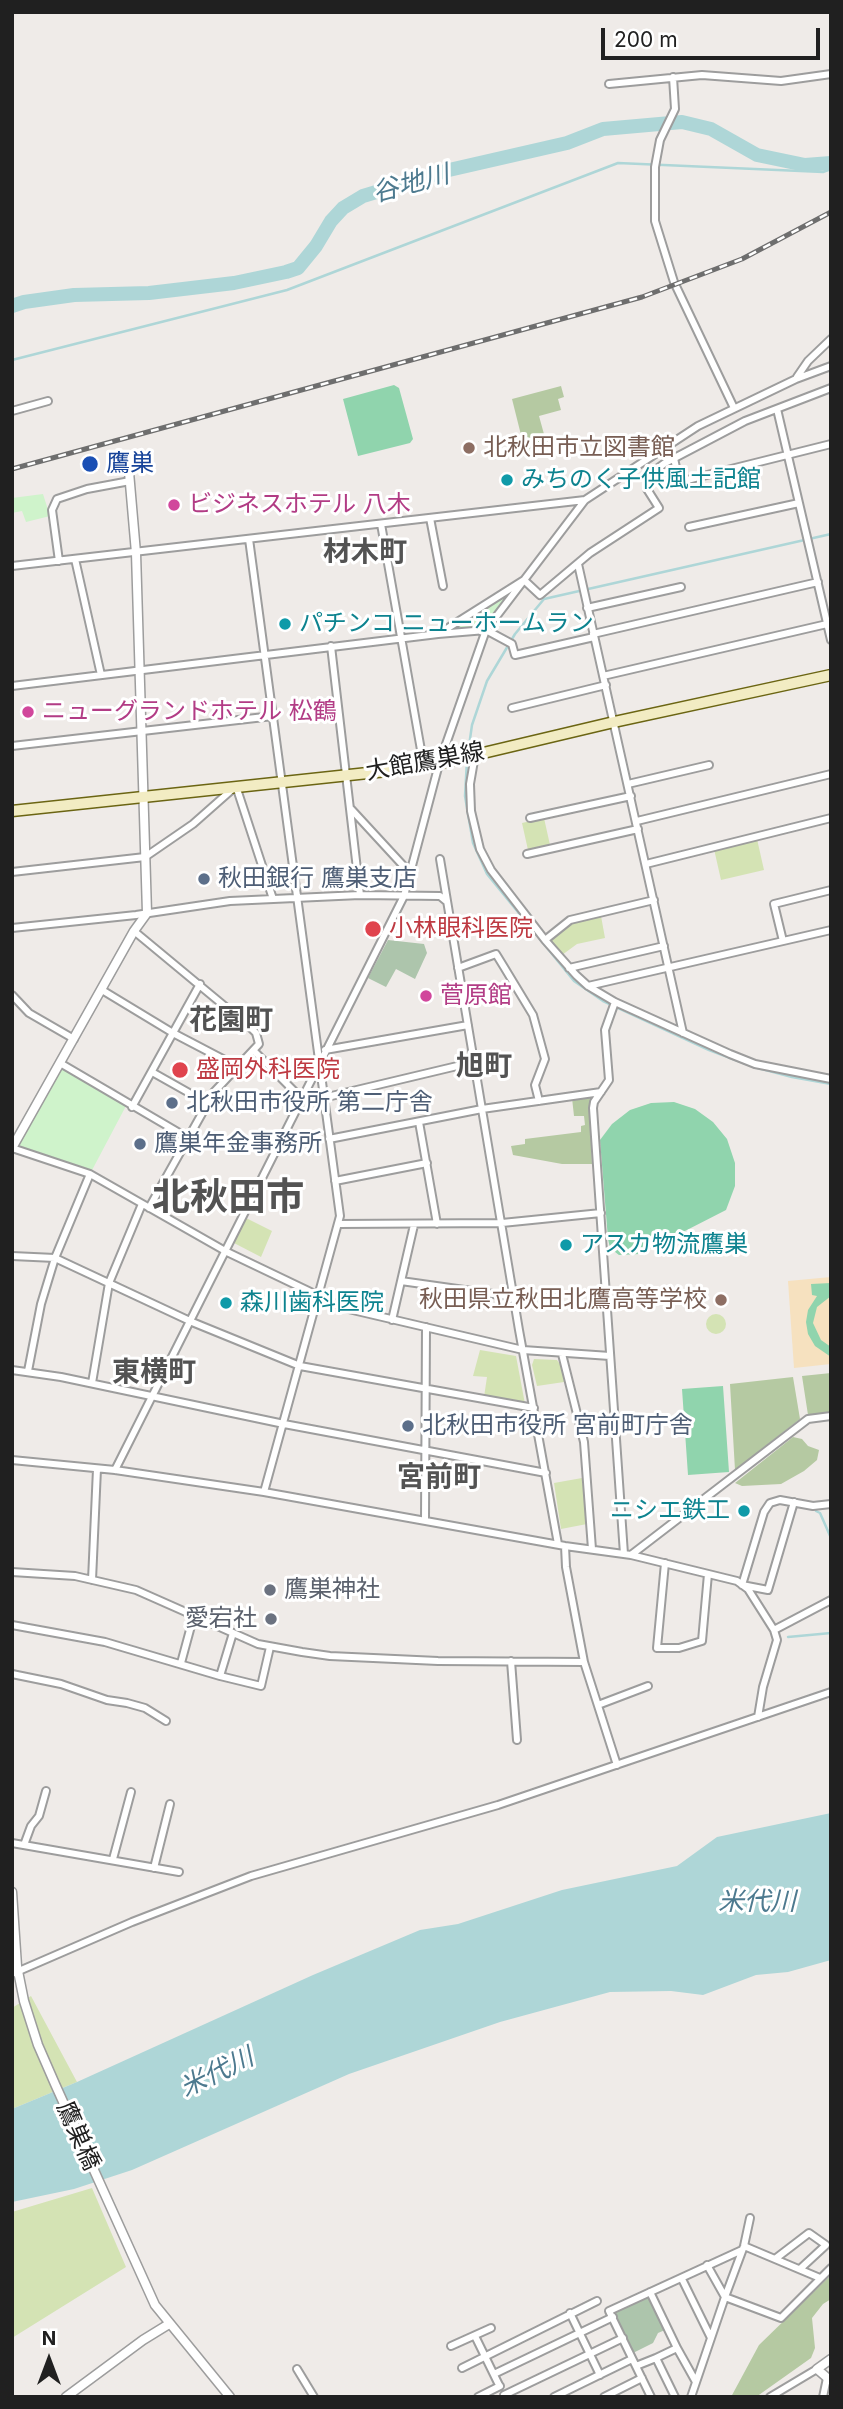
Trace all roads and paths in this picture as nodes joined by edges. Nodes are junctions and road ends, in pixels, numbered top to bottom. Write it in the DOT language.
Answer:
graph roads {
  1 [pos="831,74"];
  2 [pos="673,78"];
  3 [pos="609,84"];
  4 [pos="831,338"];
  5 [pos="831,366"];
  6 [pos="796,379"];
  7 [pos="831,388"];
  8 [pos="48,401"];
  9 [pos="748,403"];
  10 [pos="734,408"];
  11 [pos="777,409"];
  12 [pos="12,411"];
  13 [pos="754,417"];
  14 [pos="831,444"];
  15 [pos="788,454"];
  16 [pos="674,458"];
  17 [pos="129,471"];
  18 [pos="130,481"];
  19 [pos="585,500"];
  20 [pos="799,503"];
  21 [pos="430,518"];
  22 [pos="381,524"];
  23 [pos="689,527"];
  24 [pos="249,539"];
  25 [pos="136,554"];
  26 [pos="75,559"];
  27 [pos="59,561"];
  28 [pos="578,564"];
  29 [pos="12,566"];
  30 [pos="524,580"];
  31 [pos="818,582"];
  32 [pos="443,586"];
  33 [pos="681,587"];
  34 [pos="587,608"];
  35 [pos="827,624"];
  36 [pos="486,630"];
  37 [pos="438,634"];
  38 [pos="593,636"];
  39 [pos="402,638"];
  40 [pos="831,640"];
  41 [pos="331,646"];
  42 [pos="265,653"];
  43 [pos="139,671"];
  44 [pos="831,675"];
  45 [pos="101,676"];
  46 [pos="603,676"];
  47 [pos="606,685"];
  48 [pos="12,686"];
  49 [pos="512,708"];
  50 [pos="273,716"];
  51 [pos="614,722"];
  52 [pos="142,732"];
  53 [pos="12,746"];
  54 [pos="470,756"];
  55 [pos="439,764"];
  56 [pos="709,765"];
  57 [pos="424,767"];
  58 [pos="831,774"];
  59 [pos="346,775"];
  60 [pos="283,782"];
  61 [pos="628,784"];
  62 [pos="236,786"];
  63 [pos="631,796"];
  64 [pos="145,797"];
  65 [pos="350,808"];
  66 [pos="12,811"];
  67 [pos="530,818"];
  68 [pos="831,818"];
  69 [pos="637,825"];
  70 [pos="527,855"];
  71 [pos="145,857"];
  72 [pos="440,859"];
  73 [pos="646,864"];
  74 [pos="12,872"];
  75 [pos="410,873"];
  76 [pos="831,890"];
  77 [pos="360,895"];
  78 [pos="404,896"];
  79 [pos="299,897"];
  80 [pos="273,899"];
  81 [pos="654,900"];
  82 [pos="447,903"];
  83 [pos="147,913"];
  84 [pos="12,928"];
  85 [pos="831,930"];
  86 [pos="134,931"];
  87 [pos="545,940"];
  88 [pos="783,940"];
  89 [pos="664,946"];
  90 [pos="669,967"];
  91 [pos="458,968"];
  92 [pos="569,968"];
  93 [pos="200,984"];
  94 [pos="587,986"];
  95 [pos="102,990"];
  96 [pos="12,995"];
  97 [pos="614,1004"];
  98 [pos="468,1025"];
  99 [pos="173,1033"];
  100 [pos="683,1033"];
  101 [pos="74,1039"];
  102 [pos="326,1050"];
  103 [pos="254,1051"];
  104 [pos="474,1062"];
  105 [pos="60,1063"];
  106 [pos="318,1064"];
  107 [pos="238,1067"];
  108 [pos="152,1072"];
  109 [pos="831,1079"];
  110 [pos="603,1091"];
  111 [pos="301,1098"];
  112 [pos="323,1098"];
  113 [pos="539,1101"];
  114 [pos="207,1103"];
  115 [pos="132,1107"];
  116 [pos="482,1109"];
  117 [pos="419,1122"];
  118 [pos="188,1138"];
  119 [pos="329,1139"];
  120 [pos="12,1148"];
  121 [pos="427,1163"];
  122 [pos="90,1174"];
  123 [pos="335,1181"];
  124 [pos="145,1206"];
  125 [pos="601,1213"];
  126 [pos="502,1223"];
  127 [pos="338,1224"];
  128 [pos="437,1224"];
  129 [pos="414,1225"];
  130 [pos="226,1252"];
  131 [pos="12,1256"];
  132 [pos="55,1258"];
  133 [pos="401,1281"];
  134 [pos="108,1283"];
  135 [pos="317,1297"];
  136 [pos="514,1297"];
  137 [pos="392,1320"];
  138 [pos="192,1322"];
  139 [pos="426,1326"];
  140 [pos="523,1350"];
  141 [pos="562,1354"];
  142 [pos="610,1356"];
  143 [pos="300,1366"];
  144 [pos="12,1370"];
  145 [pos="28,1371"];
  146 [pos="92,1383"];
  147 [pos="426,1388"];
  148 [pos="153,1396"];
  149 [pos="534,1408"];
  150 [pos="831,1416"];
  151 [pos="284,1424"];
  152 [pos="425,1451"];
  153 [pos="12,1460"];
  154 [pos="97,1469"];
  155 [pos="115,1471"];
  156 [pos="546,1473"];
  157 [pos="264,1492"];
  158 [pos="794,1503"];
  159 [pos="831,1504"];
  160 [pos="425,1520"];
  161 [pos="562,1545"];
  162 [pos="592,1549"];
  163 [pos="628,1554"];
  164 [pos="665,1563"];
  165 [pos="12,1572"];
  166 [pos="708,1574"];
  167 [pos="92,1580"];
  168 [pos="742,1585"];
  169 [pos="831,1600"];
  170 [pos="194,1615"];
  171 [pos="12,1625"];
  172 [pos="774,1630"];
  173 [pos="233,1633"];
  174 [pos="270,1647"];
  175 [pos="511,1661"];
  176 [pos="584,1662"];
  177 [pos="181,1663"];
  178 [pos="12,1674"];
  179 [pos="220,1676"];
  180 [pos="648,1686"];
  181 [pos="831,1692"];
  182 [pos="598,1705"];
  183 [pos="758,1717"];
  184 [pos="166,1721"];
  185 [pos="517,1740"];
  186 [pos="617,1765"];
  187 [pos="46,1791"];
  188 [pos="131,1792"];
  189 [pos="170,1804"];
  190 [pos="12,1843"];
  191 [pos="24,1845"];
  192 [pos="113,1859"];
  193 [pos="153,1868"];
  194 [pos="179,1872"];
  195 [pos="12,1892"];
  196 [pos="16,1971"];
  197 [pos="750,2218"];
  198 [pos="829,2244"];
  199 [pos="743,2248"];
  200 [pos="775,2259"];
  201 [pos="707,2265"];
  202 [pos="831,2268"];
  203 [pos="800,2269"];
  204 [pos="820,2278"];
  205 [pos="682,2279"];
  206 [pos="650,2292"];
  207 [pos="725,2297"];
  208 [pos="597,2301"];
  209 [pos="570,2313"];
  210 [pos="613,2317"];
  211 [pos="169,2324"];
  212 [pos="491,2328"];
  213 [pos="580,2333"];
  214 [pos="475,2336"];
  215 [pos="623,2338"];
  216 [pos="711,2338"];
  217 [pos="451,2346"];
  218 [pos="677,2348"];
  219 [pos="589,2353"];
  220 [pos="484,2357"];
  221 [pos="656,2358"];
  222 [pos="632,2359"];
  223 [pos="831,2359"];
  224 [pos="636,2366"];
  225 [pos="462,2368"];
  226 [pos="297,2369"];
  227 [pos="817,2369"];
  228 [pos="494,2374"];
  229 [pos="600,2375"];
  230 [pos="642,2378"];
  231 [pos="829,2380"];
  232 [pos="696,2382"];
  233 [pos="499,2385"];
  234 [pos="505,2396"];
  235 [pos="648,2396"];
  236 [pos="66,2397"];
  237 [pos="230,2397"];
  238 [pos="314,2397"];
  239 [pos="478,2397"];
  240 [pos="554,2397"];
  241 [pos="604,2397"];
  242 [pos="675,2397"];
  243 [pos="691,2397"];
  244 [pos="770,2397"];
  245 [pos="823,2397"];
  1 -- 2 [label="street"];
  2 -- 3 [label="street"];
  2 -- 10 [label="street"];
  4 -- 6 [label="street"];
  5 -- 6 [label="street"];
  6 -- 9 [label="street"];
  7 -- 11 [label="street"];
  8 -- 12 [label="street"];
  9 -- 10 [label="street"];
  9 -- 13 [label="street"];
  10 -- 19 [label="street"];
  11 -- 13 [label="street"];
  11 -- 15 [label="street"];
  13 -- 16 [label="street"];
  14 -- 15 [label="street"];
  15 -- 16 [label="street"];
  15 -- 20 [label="street"];
  16 -- 28 [label="street"];
  17 -- 18 [label="street"];
  18 -- 25 [label="street"];
  18 -- 27 [label="street"];
  19 -- 21 [label="street"];
  19 -- 30 [label="street"];
  20 -- 23 [label="street"];
  20 -- 31 [label="street"];
  21 -- 22 [label="street"];
  21 -- 32 [label="street"];
  22 -- 24 [label="street"];
  22 -- 39 [label="street"];
  24 -- 25 [label="street"];
  24 -- 42 [label="street"];
  25 -- 26 [label="street"];
  25 -- 43 [label="street"];
  26 -- 27 [label="street"];
  26 -- 45 [label="street"];
  27 -- 29 [label="street"];
  28 -- 30 [label="street"];
  28 -- 34 [label="street"];
  30 -- 36 [label="street"];
  30 -- 37 [label="street"];
  31 -- 35 [label="street"];
  31 -- 38 [label="street"];
  33 -- 34 [label="street"];
  34 -- 38 [label="street"];
  35 -- 40 [label="street"];
  35 -- 46 [label="street"];
  36 -- 37 [label="street"];
  36 -- 38 [label="street"];
  36 -- 55 [label="street"];
  37 -- 39 [label="street"];
  38 -- 46 [label="street"];
  39 -- 41 [label="street"];
  39 -- 57 [label="street"];
  41 -- 42 [label="street"];
  41 -- 59 [label="street"];
  42 -- 43 [label="street"];
  42 -- 50 [label="street"];
  43 -- 45 [label="street"];
  43 -- 52 [label="street"];
  44 -- 51 [label="main road, 大館鷹巣線"];
  45 -- 48 [label="street"];
  46 -- 47 [label="street"];
  47 -- 49 [label="street"];
  47 -- 51 [label="street"];
  50 -- 52 [label="street"];
  50 -- 60 [label="street"];
  51 -- 54 [label="main road, 大館鷹巣線"];
  51 -- 61 [label="street"];
  52 -- 53 [label="street"];
  52 -- 64 [label="street"];
  54 -- 55 [label="main road, 大館鷹巣線"];
  54 -- 87 [label="street"];
  55 -- 57 [label="main road, 大館鷹巣線"];
  55 -- 75 [label="street"];
  56 -- 61 [label="street"];
  57 -- 59 [label="main road, 大館鷹巣線"];
  58 -- 69 [label="street"];
  59 -- 60 [label="main road, 大館鷹巣線"];
  59 -- 65 [label="street"];
  60 -- 62 [label="main road, 大館鷹巣線"];
  60 -- 79 [label="street"];
  61 -- 63 [label="street"];
  62 -- 64 [label="main road, 大館鷹巣線"];
  62 -- 71 [label="street"];
  62 -- 80 [label="street"];
  63 -- 67 [label="street"];
  63 -- 69 [label="street"];
  64 -- 66 [label="main road, 大館鷹巣線"];
  64 -- 71 [label="street"];
  65 -- 75 [label="street"];
  65 -- 77 [label="street"];
  68 -- 73 [label="street"];
  69 -- 70 [label="street"];
  69 -- 73 [label="street"];
  71 -- 74 [label="street"];
  71 -- 83 [label="street"];
  72 -- 82 [label="street"];
  73 -- 81 [label="street"];
  75 -- 78 [label="street"];
  76 -- 88 [label="street"];
  77 -- 78 [label="street"];
  77 -- 79 [label="street"];
  78 -- 82 [label="street"];
  78 -- 102 [label="street"];
  79 -- 80 [label="street"];
  79 -- 106 [label="street"];
  80 -- 83 [label="street"];
  81 -- 87 [label="street"];
  81 -- 89 [label="street"];
  82 -- 91 [label="street"];
  83 -- 84 [label="street"];
  83 -- 86 [label="street"];
  85 -- 88 [label="street"];
  86 -- 93 [label="street"];
  86 -- 95 [label="street"];
  87 -- 92 [label="street"];
  88 -- 90 [label="street"];
  89 -- 90 [label="street"];
  89 -- 92 [label="street"];
  90 -- 94 [label="street"];
  90 -- 100 [label="street"];
  91 -- 98 [label="street"];
  91 -- 113 [label="street"];
  92 -- 94 [label="street"];
  93 -- 99 [label="street"];
  93 -- 103 [label="street"];
  94 -- 97 [label="street"];
  95 -- 99 [label="street"];
  95 -- 101 [label="street"];
  96 -- 101 [label="street"];
  97 -- 100 [label="street"];
  97 -- 110 [label="street"];
  98 -- 102 [label="street"];
  98 -- 104 [label="street"];
  99 -- 107 [label="street"];
  99 -- 108 [label="street"];
  100 -- 109 [label="street"];
  101 -- 105 [label="street"];
  102 -- 106 [label="street"];
  103 -- 107 [label="street"];
  103 -- 111 [label="street"];
  104 -- 112 [label="street"];
  104 -- 116 [label="street"];
  105 -- 115 [label="street"];
  105 -- 120 [label="street"];
  106 -- 111 [label="street"];
  106 -- 112 [label="street"];
  107 -- 114 [label="street"];
  108 -- 114 [label="street"];
  108 -- 115 [label="street"];
  110 -- 113 [label="street"];
  110 -- 125 [label="street"];
  111 -- 130 [label="street"];
  112 -- 119 [label="street"];
  113 -- 116 [label="street"];
  114 -- 118 [label="street"];
  115 -- 118 [label="street"];
  116 -- 117 [label="street"];
  116 -- 126 [label="street"];
  117 -- 119 [label="street"];
  117 -- 121 [label="street"];
  118 -- 124 [label="street"];
  119 -- 123 [label="street"];
  120 -- 122 [label="street"];
  121 -- 123 [label="street"];
  121 -- 128 [label="street"];
  122 -- 124 [label="street"];
  122 -- 132 [label="street"];
  123 -- 127 [label="street"];
  124 -- 130 [label="street"];
  124 -- 134 [label="street"];
  125 -- 126 [label="street"];
  125 -- 142 [label="street"];
  126 -- 128 [label="street"];
  126 -- 136 [label="street"];
  127 -- 129 [label="street"];
  127 -- 135 [label="street"];
  128 -- 129 [label="street"];
  129 -- 133 [label="street"];
  130 -- 135 [label="street"];
  130 -- 138 [label="street"];
  131 -- 132 [label="street"];
  132 -- 134 [label="street"];
  132 -- 145 [label="street"];
  133 -- 136 [label="street"];
  133 -- 137 [label="street"];
  134 -- 138 [label="street"];
  134 -- 146 [label="street"];
  135 -- 137 [label="street"];
  135 -- 143 [label="street"];
  136 -- 140 [label="street"];
  137 -- 139 [label="street"];
  138 -- 143 [label="street"];
  138 -- 148 [label="street"];
  139 -- 140 [label="street"];
  139 -- 147 [label="street"];
  140 -- 141 [label="street"];
  140 -- 149 [label="street"];
  141 -- 142 [label="street"];
  141 -- 162 [label="street"];
  142 -- 163 [label="street"];
  143 -- 147 [label="street"];
  143 -- 151 [label="street"];
  144 -- 145 [label="street"];
  145 -- 146 [label="street"];
  146 -- 148 [label="street"];
  147 -- 149 [label="street"];
  147 -- 152 [label="street"];
  148 -- 151 [label="street"];
  148 -- 155 [label="street"];
  149 -- 156 [label="street"];
  150 -- 163 [label="street"];
  151 -- 152 [label="street"];
  151 -- 157 [label="street"];
  152 -- 156 [label="street"];
  152 -- 160 [label="street"];
  153 -- 154 [label="street"];
  154 -- 155 [label="street"];
  154 -- 167 [label="street"];
  155 -- 157 [label="street"];
  156 -- 161 [label="street"];
  157 -- 160 [label="street"];
  158 -- 159 [label="street"];
  158 -- 168 [label="street"];
  158 -- 168 [label="street"];
  160 -- 161 [label="street"];
  161 -- 162 [label="street"];
  161 -- 176 [label="street"];
  162 -- 163 [label="street"];
  163 -- 164 [label="street"];
  164 -- 166 [label="street"];
  164 -- 166 [label="street"];
  165 -- 167 [label="street"];
  166 -- 168 [label="street"];
  167 -- 170 [label="street"];
  168 -- 172 [label="street"];
  169 -- 172 [label="street"];
  170 -- 173 [label="street"];
  170 -- 177 [label="street"];
  171 -- 177 [label="street"];
  172 -- 183 [label="street"];
  173 -- 174 [label="street"];
  173 -- 179 [label="street"];
  174 -- 175 [label="street"];
  174 -- 179 [label="street"];
  175 -- 176 [label="street"];
  175 -- 185 [label="street"];
  176 -- 182 [label="street"];
  177 -- 179 [label="street"];
  178 -- 184 [label="street"];
  180 -- 182 [label="street"];
  181 -- 183 [label="street"];
  182 -- 186 [label="street"];
  183 -- 186 [label="street"];
  186 -- 196 [label="street"];
  187 -- 191 [label="street"];
  188 -- 192 [label="street"];
  189 -- 193 [label="street"];
  190 -- 191 [label="street"];
  191 -- 192 [label="street"];
  192 -- 193 [label="street"];
  193 -- 194 [label="street"];
  195 -- 196 [label="street, 鷹巣橋"];
  196 -- 211 [label="street, 鷹巣橋"];
  197 -- 199 [label="street"];
  198 -- 200 [label="street"];
  198 -- 203 [label="street"];
  199 -- 200 [label="street"];
  199 -- 201 [label="street"];
  199 -- 207 [label="street"];
  200 -- 203 [label="street"];
  201 -- 205 [label="street"];
  201 -- 207 [label="street"];
  202 -- 204 [label="street"];
  203 -- 204 [label="street"];
  204 -- 207 [label="street"];
  205 -- 206 [label="street"];
  205 -- 216 [label="street"];
  206 -- 210 [label="street"];
  206 -- 218 [label="street"];
  207 -- 216 [label="street"];
  208 -- 209 [label="street"];
  209 -- 213 [label="street"];
  209 -- 220 [label="street"];
  210 -- 213 [label="street"];
  210 -- 215 [label="street"];
  211 -- 236 [label="street"];
  211 -- 237 [label="street, 鷹巣橋"];
  212 -- 214 [label="street"];
  213 -- 219 [label="street"];
  213 -- 228 [label="street"];
  214 -- 217 [label="street"];
  214 -- 220 [label="street"];
  215 -- 219 [label="street"];
  215 -- 222 [label="street"];
  216 -- 232 [label="street"];
  218 -- 221 [label="street"];
  218 -- 232 [label="street"];
  219 -- 229 [label="street"];
  219 -- 234 [label="street"];
  220 -- 225 [label="street"];
  220 -- 228 [label="street"];
  221 -- 224 [label="street"];
  221 -- 242 [label="street"];
  222 -- 224 [label="street"];
  222 -- 229 [label="street"];
  223 -- 227 [label="street"];
  224 -- 230 [label="street"];
  226 -- 238 [label="street"];
  227 -- 231 [label="street"];
  227 -- 244 [label="street"];
  228 -- 233 [label="street"];
  229 -- 240 [label="street"];
  230 -- 235 [label="street"];
  230 -- 241 [label="street"];
  231 -- 245 [label="street"];
  232 -- 243 [label="street"];
  233 -- 234 [label="street"];
  233 -- 239 [label="street"];
}
